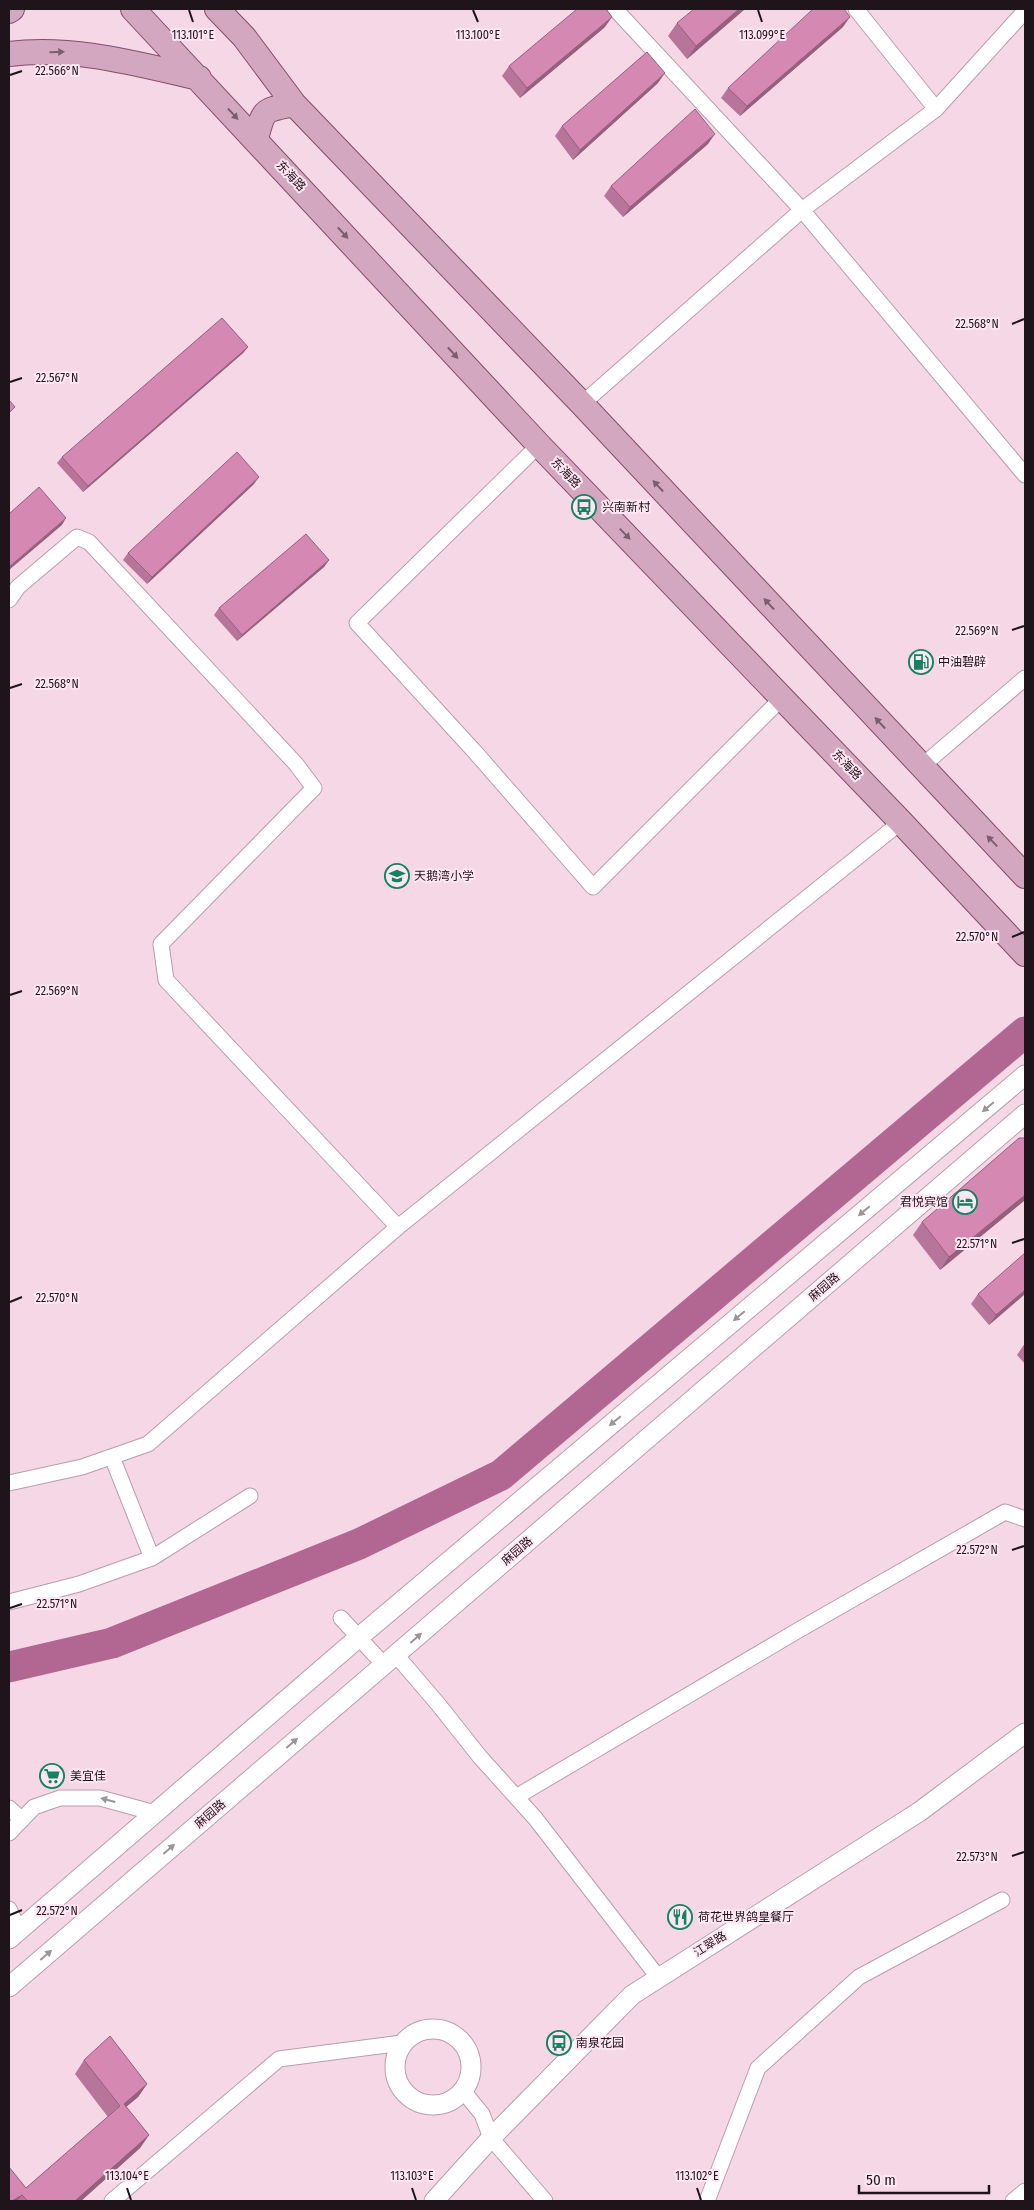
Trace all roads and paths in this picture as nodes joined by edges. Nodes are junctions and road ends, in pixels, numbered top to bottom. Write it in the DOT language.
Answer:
graph roads {
  1 [pos="12,9"];
  2 [pos="133,9"];
  3 [pos="217,9"];
  4 [pos="238,9"];
  5 [pos="615,9"];
  6 [pos="856,9"];
  7 [pos="1025,11"];
  8 [pos="9,12"];
  9 [pos="244,37"];
  10 [pos="9,54"];
  11 [pos="200,78"];
  12 [pos="294,104"];
  13 [pos="936,109"];
  14 [pos="256,139"];
  15 [pos="802,210"];
  16 [pos="582,404"];
  17 [pos="539,445"];
  18 [pos="1025,475"];
  19 [pos="9,600"];
  20 [pos="1025,678"];
  21 [pos="782,698"];
  22 [pos="921,767"];
  23 [pos="901,822"];
  24 [pos="1025,876"];
  25 [pos="1024,953"];
  26 [pos="1025,1075"];
  27 [pos="1025,1114"];
  28 [pos="398,1227"];
  29 [pos="112,1457"];
  30 [pos="9,1483"];
  31 [pos="250,1496"];
  32 [pos="1025,1519"];
  33 [pos="152,1558"];
  34 [pos="9,1602"];
  35 [pos="341,1618"];
  36 [pos="358,1638"];
  37 [pos="390,1660"];
  38 [pos="1025,1733"];
  39 [pos="516,1797"];
  40 [pos="9,1808"];
  41 [pos="155,1813"];
  42 [pos="22,1820"];
  43 [pos="9,1833"];
  44 [pos="1002,1900"];
  45 [pos="9,1908"];
  46 [pos="14,1934"];
  47 [pos="658,1977"];
  48 [pos="9,1987"];
  49 [pos="402,2043"];
  50 [pos="463,2091"];
  51 [pos="490,2138"];
  52 [pos="112,2201"];
  53 [pos="434,2201"];
  54 [pos="545,2201"];
  55 [pos="707,2201"];
  1 -- 8 [label="main road"];
  2 -- 11 [label="main road, 东海路"];
  3 -- 9 [label="main road"];
  4 -- 9 [label="main road"];
  5 -- 15 [label="street"];
  6 -- 13 [label="street"];
  7 -- 13 [label="street"];
  9 -- 12 [label="main road"];
  10 -- 11 [label="main road, one-way"];
  11 -- 14 [label="main road, 东海路, one-way"];
  12 -- 14 [label="main road"];
  12 -- 16 [label="main road"];
  13 -- 15 [label="street"];
  14 -- 17 [label="main road, 东海路, one-way"];
  15 -- 16 [label="street"];
  15 -- 18 [label="street"];
  22 -- 16 [label="main road, one-way"];
  17 -- 21 [label="main road, 东海路, one-way"];
  17 -- 21 [label="street"];
  19 -- 28 [label="street"];
  20 -- 22 [label="street"];
  21 -- 23 [label="main road, 东海路"];
  24 -- 22 [label="main road, one-way"];
  23 -- 25 [label="main road, 东海路"];
  23 -- 28 [label="street"];
  26 -- 36 [label="street, one-way"];
  37 -- 27 [label="street, 麻园路, one-way"];
  28 -- 29 [label="street"];
  29 -- 30 [label="street"];
  29 -- 33 [label="street"];
  31 -- 33 [label="street"];
  32 -- 39 [label="street"];
  33 -- 34 [label="street"];
  35 -- 36 [label="street"];
  36 -- 37 [label="street"];
  36 -- 41 [label="street"];
  37 -- 39 [label="street"];
  48 -- 37 [label="street, 麻园路, one-way"];
  38 -- 47 [label="street, 江翠路"];
  39 -- 47 [label="street"];
  40 -- 42 [label="street"];
  41 -- 42 [label="street, one-way"];
  41 -- 46 [label="street"];
  42 -- 43 [label="street"];
  44 -- 55 [label="street"];
  45 -- 46 [label="street"];
  47 -- 51 [label="street, 江翠路"];
  49 -- 50 [label="street"];
  49 -- 50 [label="street"];
  49 -- 52 [label="street"];
  50 -- 51 [label="street"];
  51 -- 53 [label="street, 江翠路"];
  51 -- 54 [label="street"];
}
